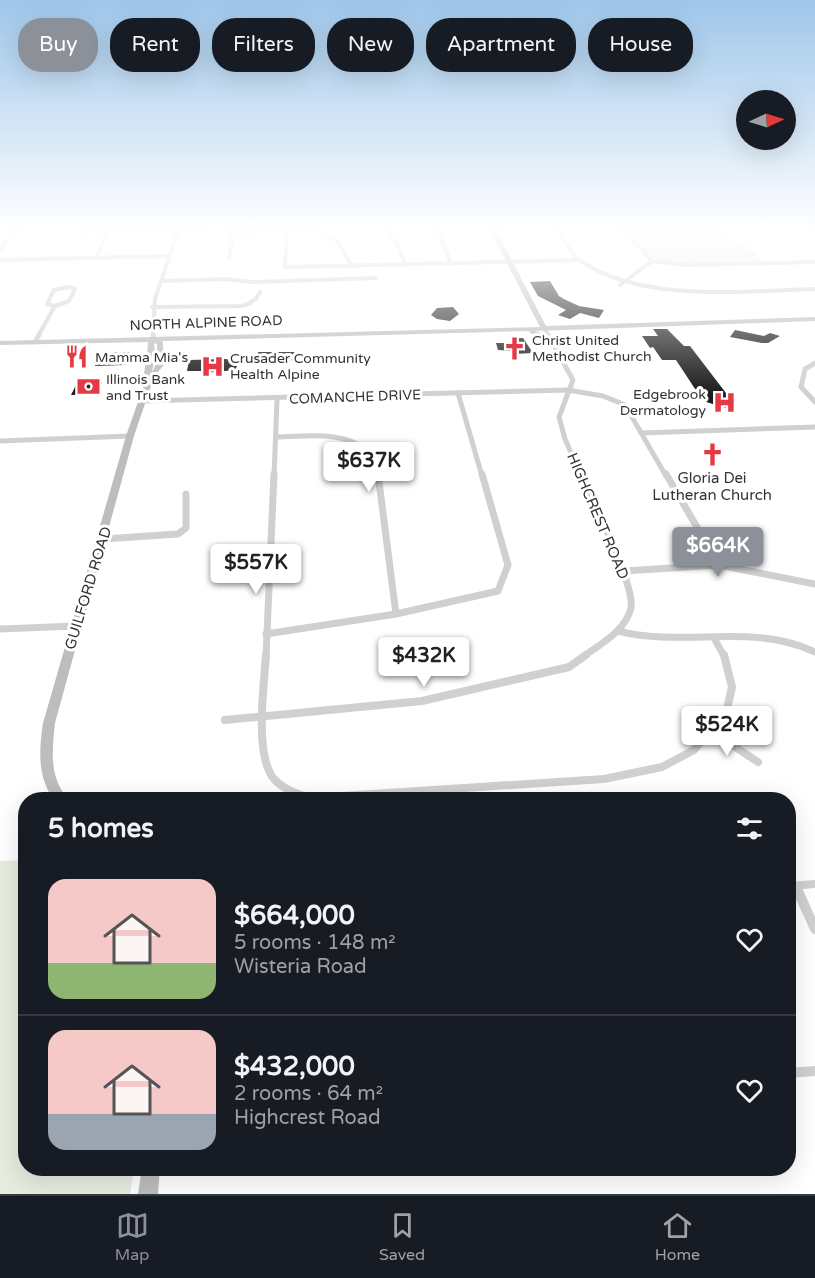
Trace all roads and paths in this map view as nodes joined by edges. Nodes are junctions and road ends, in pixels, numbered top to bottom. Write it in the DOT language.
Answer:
graph roads {
  1 [pos="161,284"];
  2 [pos="521,284"];
  3 [pos="648,284"];
  4 [pos="815,289"];
  5 [pos="260,292"];
  6 [pos="55,306"];
  7 [pos="152,307"];
  8 [pos="815,319"];
  9 [pos="544,328"];
  10 [pos="511,329"];
  11 [pos="549,337"];
  12 [pos="153,338"];
  13 [pos="35,342"];
  14 [pos="0,343"];
  15 [pos="815,363"];
  16 [pos="568,390"];
  17 [pos="458,393"];
  18 [pos="277,399"];
  19 [pos="142,401"];
  20 [pos="815,402"];
  21 [pos="815,427"];
  22 [pos="641,433"];
  23 [pos="130,436"];
  24 [pos="276,437"];
  25 [pos="0,441"];
  26 [pos="186,494"];
  27 [pos="103,539"];
  28 [pos="719,565"];
  29 [pos="624,571"];
  30 [pos="814,582"];
  31 [pos="396,614"];
  32 [pos="76,626"];
  33 [pos="0,629"];
  34 [pos="618,631"];
  35 [pos="266,634"];
  36 [pos="714,638"];
  37 [pos="815,652"];
  38 [pos="263,717"];
  39 [pos="225,720"];
  40 [pos="711,731"];
  41 [pos="758,762"];
  42 [pos="56,792"];
  43 [pos="297,792"];
  44 [pos="404,792"];
  45 [pos="815,884"];
  46 [pos="796,886"];
  47 [pos="796,893"];
  48 [pos="815,928"];
  49 [pos="815,1071"];
  50 [pos="796,1072"];
  51 [pos="150,1176"];
  52 [pos="148,1194"];
  1 -- 7 [label="street"];
  2 -- 9 [label="street, HIGHCREST ROAD"];
  3 -- 4 [label="street"];
  5 -- 7 [label="street"];
  6 -- 6 [label="street"];
  6 -- 13 [label="street"];
  7 -- 12 [label="street"];
  8 -- 9 [label="street, NORTH ALPINE ROAD"];
  9 -- 10 [label="street, NORTH ALPINE ROAD"];
  9 -- 11 [label="street, HIGHCREST ROAD"];
  10 -- 11 [label="street"];
  10 -- 12 [label="street, NORTH ALPINE ROAD"];
  11 -- 16 [label="street, HIGHCREST ROAD"];
  12 -- 13 [label="street, NORTH ALPINE ROAD"];
  12 -- 19 [label="street, GUILFORD ROAD"];
  13 -- 14 [label="street, NORTH ALPINE ROAD"];
  15 -- 20 [label="street"];
  16 -- 17 [label="street, COMANCHE DRIVE"];
  16 -- 22 [label="street, COMANCHE DRIVE"];
  16 -- 29 [label="street, HIGHCREST ROAD"];
  17 -- 18 [label="street, COMANCHE DRIVE"];
  17 -- 31 [label="street"];
  18 -- 19 [label="street, COMANCHE DRIVE"];
  18 -- 24 [label="street"];
  19 -- 23 [label="street, GUILFORD ROAD"];
  21 -- 22 [label="street"];
  22 -- 28 [label="street, COMANCHE DRIVE"];
  23 -- 25 [label="street"];
  23 -- 27 [label="street, GUILFORD ROAD"];
  24 -- 31 [label="street"];
  24 -- 35 [label="street"];
  26 -- 27 [label="street"];
  27 -- 32 [label="street, GUILFORD ROAD"];
  28 -- 29 [label="street"];
  28 -- 30 [label="street"];
  29 -- 34 [label="street, HIGHCREST ROAD"];
  31 -- 35 [label="street"];
  32 -- 33 [label="street"];
  32 -- 42 [label="street, GUILFORD ROAD"];
  34 -- 36 [label="street"];
  34 -- 38 [label="street, HIGHCREST ROAD"];
  35 -- 38 [label="street"];
  36 -- 37 [label="street"];
  36 -- 40 [label="street"];
  38 -- 39 [label="street, HIGHCREST ROAD"];
  38 -- 43 [label="street"];
  40 -- 41 [label="street"];
  40 -- 44 [label="street"];
  45 -- 46 [label="street"];
  47 -- 48 [label="street"];
  49 -- 50 [label="street"];
  51 -- 52 [label="street"];
}
